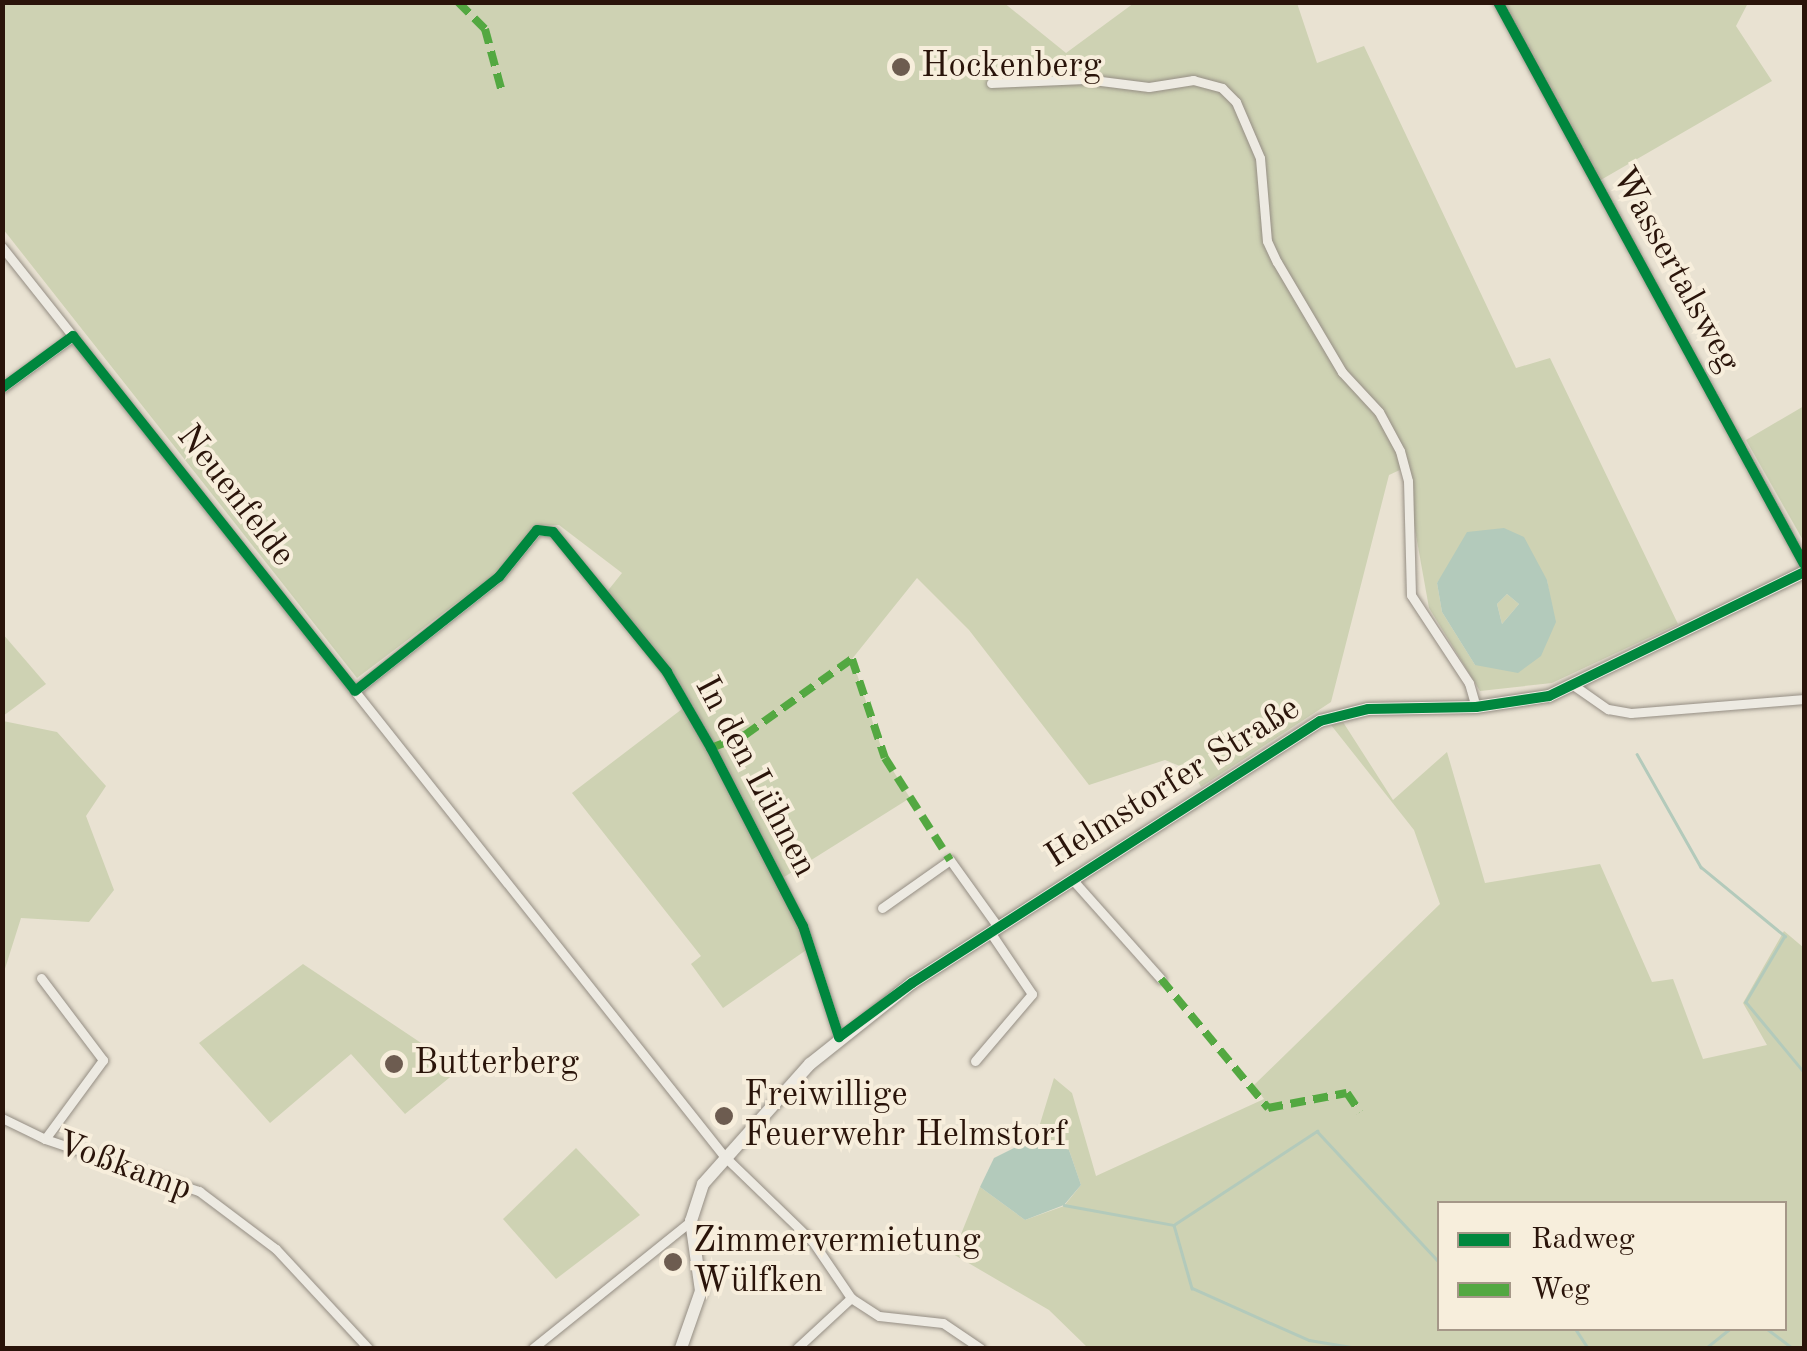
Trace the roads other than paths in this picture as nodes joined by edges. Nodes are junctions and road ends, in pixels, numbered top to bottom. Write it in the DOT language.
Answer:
graph roads {
  1 [pos="1498,2"];
  2 [pos="990,83"];
  3 [pos="2,247"];
  4 [pos="72,336"];
  5 [pos="2,388"];
  6 [pos="1804,564"];
  7 [pos="1804,572"];
  8 [pos="1576,687"];
  9 [pos="354,690"];
  10 [pos="1804,699"];
  11 [pos="1476,707"];
  12 [pos="1072,879"];
  13 [pos="882,908"];
  14 [pos="994,929"];
  15 [pos="41,978"];
  16 [pos="1161,979"];
  17 [pos="839,1037"];
  18 [pos="975,1061"];
  19 [pos="2,1118"];
  20 [pos="45,1140"];
  21 [pos="724,1156"];
  22 [pos="691,1221"];
  23 [pos="852,1298"];
  24 [pos="368,1348"];
  25 [pos="533,1348"];
  26 [pos="681,1348"];
  27 [pos="798,1348"];
  28 [pos="980,1348"];
  1 -- 6 [label="street, Wassertalsweg"];
  2 -- 11 [label="street"];
  3 -- 4 [label="street, Neuenfelde"];
  4 -- 5 [label="street"];
  4 -- 9 [label="street, Neuenfelde"];
  7 -- 8 [label="main road, Helmstorfer Straße"];
  8 -- 10 [label="street"];
  8 -- 11 [label="main road, Helmstorfer Straße"];
  9 -- 17 [label="street, In den Lühnen"];
  9 -- 21 [label="street, Neuenfelde"];
  11 -- 12 [label="main road, Helmstorfer Straße"];
  12 -- 14 [label="main road, Helmstorfer Straße"];
  12 -- 16 [label="street"];
  13 -- 14 [label="street"];
  14 -- 17 [label="main road, Helmstorfer Straße"];
  14 -- 18 [label="street"];
  15 -- 20 [label="street"];
  17 -- 21 [label="main road, Helmstorfer Straße"];
  19 -- 20 [label="street, Voßkamp"];
  20 -- 24 [label="street, Voßkamp"];
  21 -- 22 [label="main road, Helmstorfer Straße"];
  21 -- 23 [label="street, Neuenfelde"];
  22 -- 25 [label="street"];
  22 -- 26 [label="main road"];
  23 -- 27 [label="street"];
  23 -- 28 [label="street"];
}
